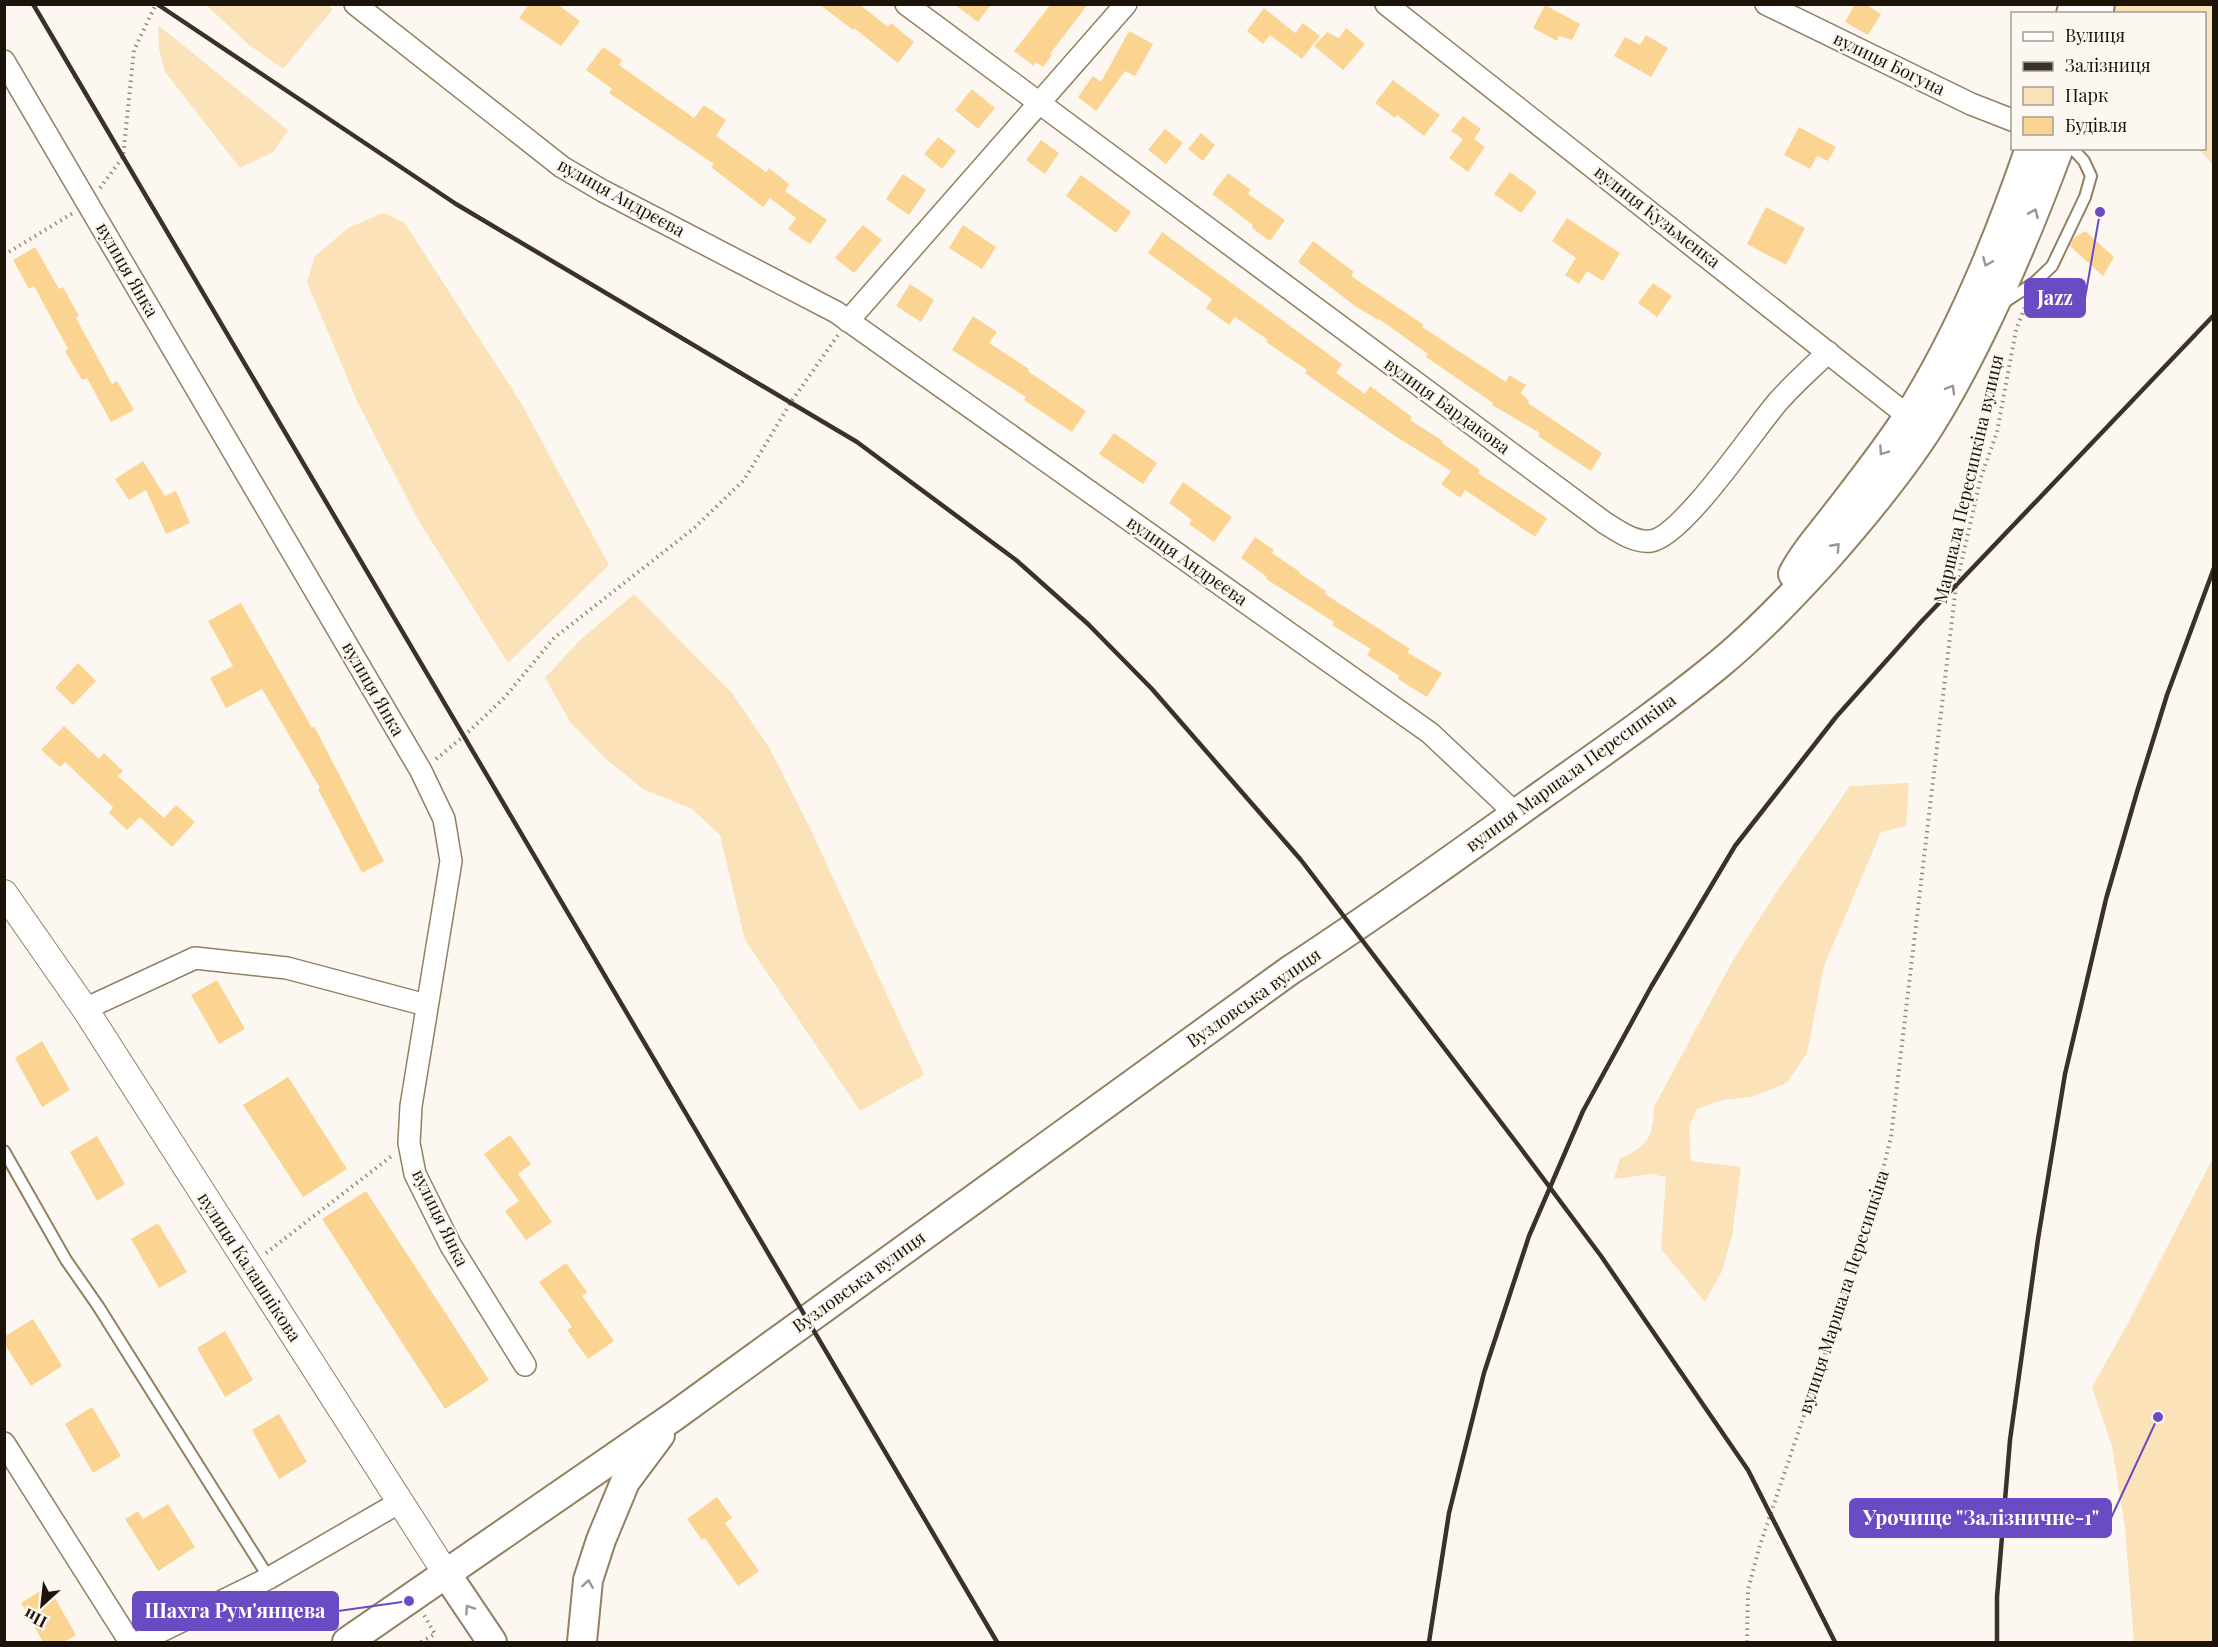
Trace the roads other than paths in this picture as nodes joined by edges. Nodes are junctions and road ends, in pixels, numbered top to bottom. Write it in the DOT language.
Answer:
graph roads {
  1 [pos="355,4"];
  2 [pos="906,4"];
  3 [pos="1126,4"];
  4 [pos="1386,4"];
  5 [pos="1766,4"];
  6 [pos="4,61"];
  7 [pos="1038,104"];
  8 [pos="2011,119"];
  9 [pos="2029,150"];
  10 [pos="2058,150"];
  11 [pos="2074,150"];
  12 [pos="1990,311"];
  13 [pos="848,321"];
  14 [pos="1828,352"];
  15 [pos="1919,421"];
  16 [pos="1516,814"];
  17 [pos="4,893"];
  18 [pos="1370,919"];
  19 [pos="426,1005"];
  20 [pos="85,1009"];
  21 [pos="4,1151"];
  22 [pos="525,1365"];
  23 [pos="673,1417"];
  24 [pos="4,1443"];
  25 [pos="400,1502"];
  26 [pos="447,1575"];
  27 [pos="269,1578"];
  28 [pos="130,1642"];
  29 [pos="139,1642"];
  30 [pos="347,1642"];
  31 [pos="492,1642"];
  32 [pos="582,1642"];
  1 -- 13 [label="street, вулиця Андрєєва"];
  2 -- 7 [label="street, вулиця Бардакова"];
  3 -- 7 [label="street"];
  4 -- 14 [label="street, вулиця Кузьменка"];
  5 -- 8 [label="street, вулиця Богуна"];
  6 -- 19 [label="street, вулиця Янка"];
  7 -- 13 [label="street"];
  7 -- 14 [label="street, вулиця Бардакова"];
  9 -- 15 [label="main road, вулиця Маршала Пересипкіна, one-way"];
  12 -- 10 [label="main road, вулиця Маршала Пересипкіна, one-way"];
  11 -- 12 [label="lane"];
  15 -- 12 [label="main road, вулиця Маршала Пересипкіна, one-way"];
  13 -- 16 [label="street, вулиця Андрєєва"];
  14 -- 15 [label="street, вулиця Кузьменка"];
  15 -- 16 [label="main road, вулиця Маршала Пересипкіна"];
  16 -- 18 [label="main road, вулиця Маршала Пересипкіна"];
  17 -- 20 [label="street, вулиця Калашнікова"];
  18 -- 23 [label="main road, Вузловська вулиця"];
  19 -- 20 [label="street"];
  19 -- 22 [label="street, вулиця Янка"];
  20 -- 25 [label="street, вулиця Калашнікова"];
  21 -- 27 [label="lane"];
  23 -- 26 [label="main road, Вузловська вулиця"];
  32 -- 23 [label="main road, one-way"];
  24 -- 28 [label="street"];
  25 -- 26 [label="street, вулиця Калашнікова"];
  25 -- 27 [label="street"];
  26 -- 30 [label="main road, Вузловська вулиця"];
  31 -- 26 [label="main road, вулиця Калашнікова, one-way"];
  27 -- 29 [label="street"];
}
